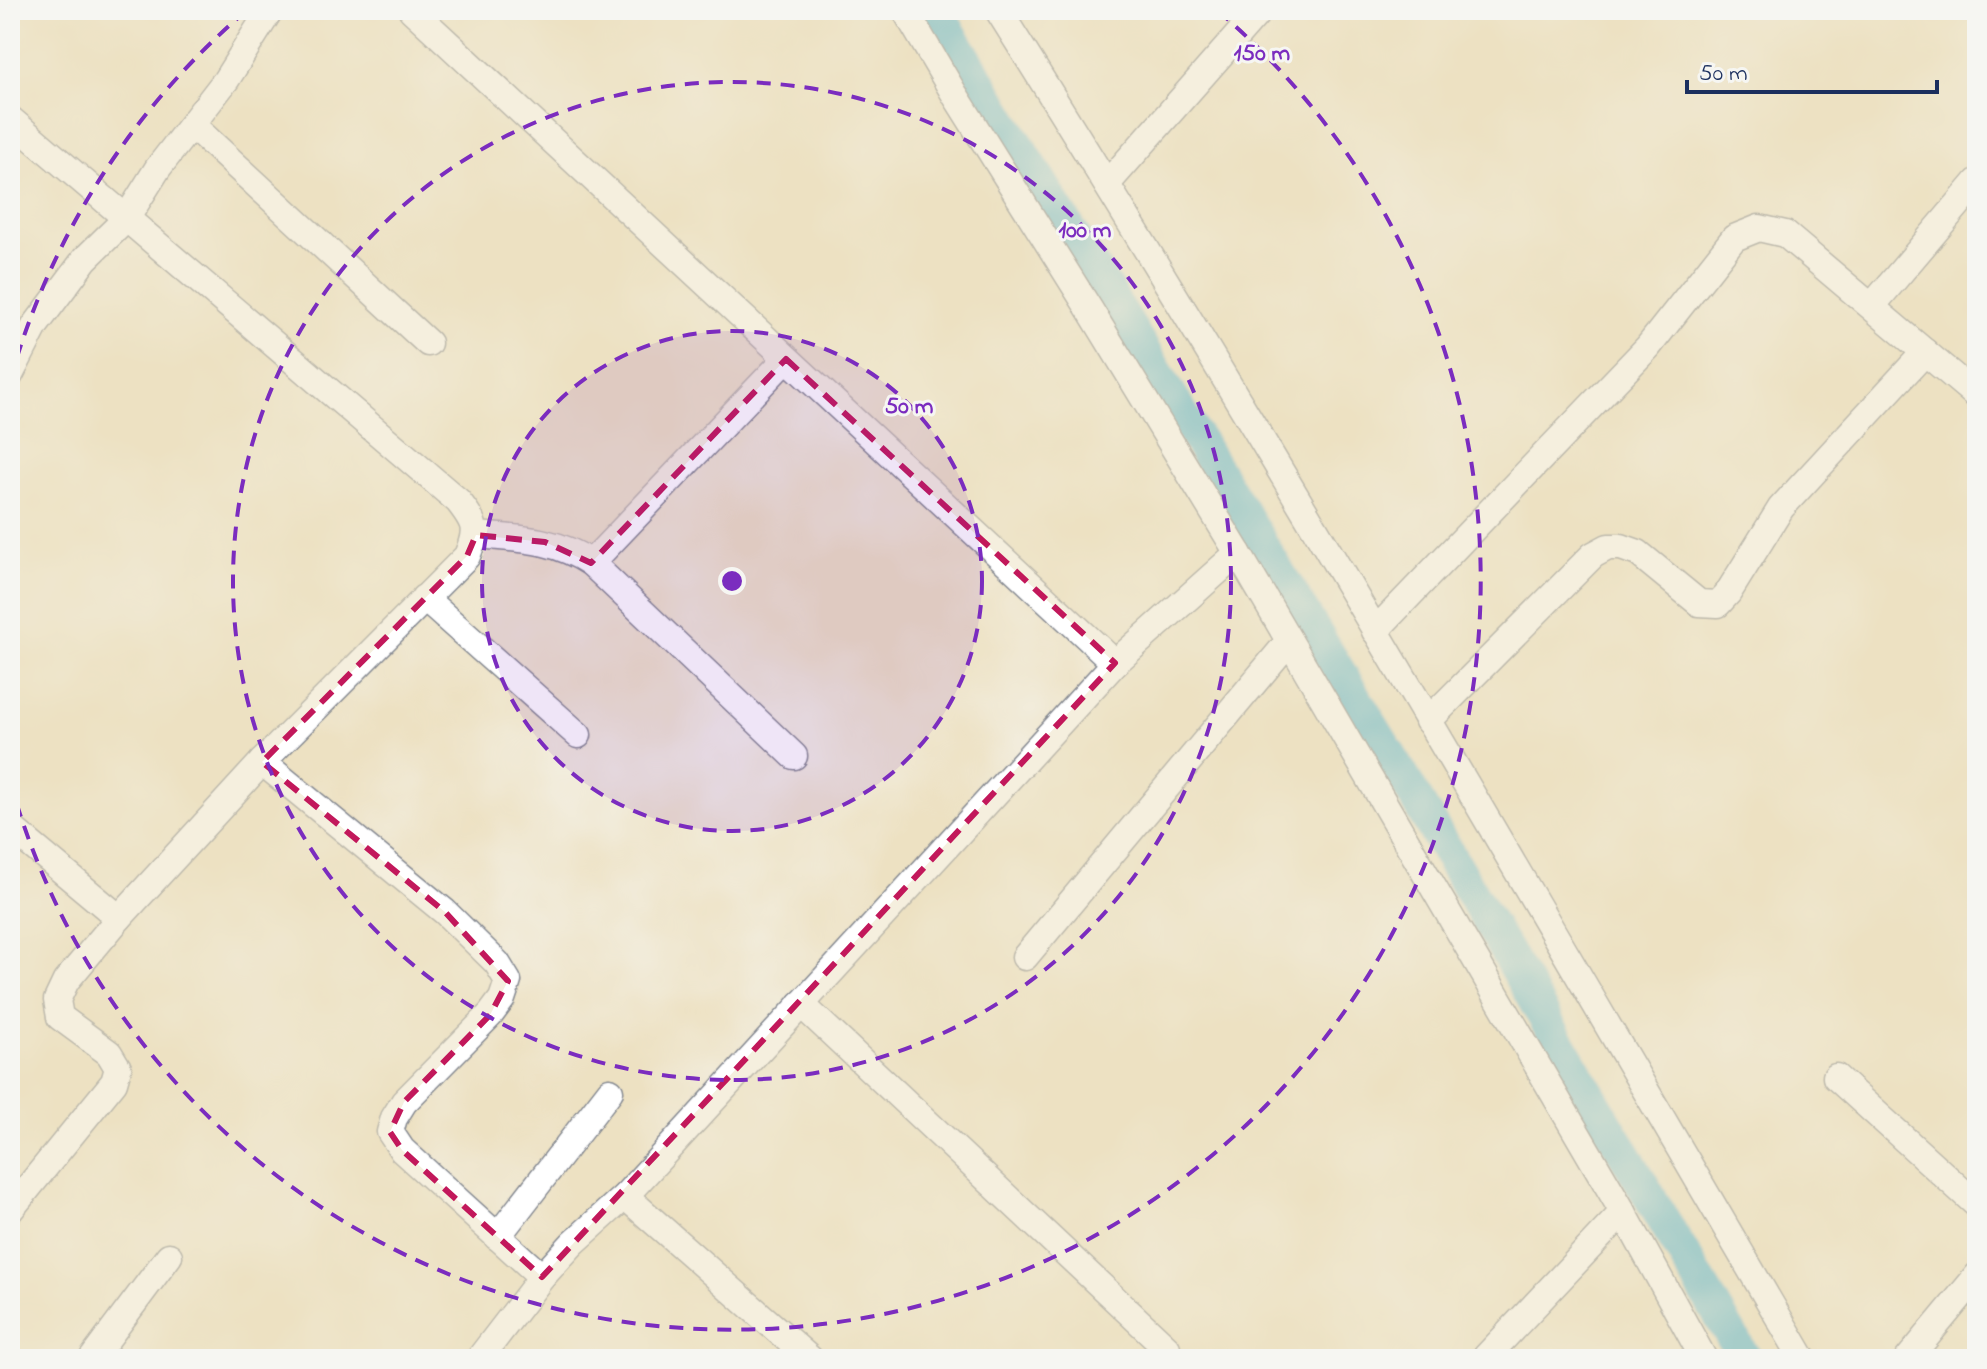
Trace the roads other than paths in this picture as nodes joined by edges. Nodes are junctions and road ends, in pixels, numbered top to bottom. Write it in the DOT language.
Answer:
graph roads {
  1 [pos="412,10"];
  2 [pos="905,10"];
  3 [pos="998,10"];
  4 [pos="1260,10"];
  5 [pos="267,11"];
  6 [pos="10,119"];
  7 [pos="192,125"];
  8 [pos="1977,182"];
  9 [pos="1107,184"];
  10 [pos="126,219"];
  11 [pos="1872,306"];
  12 [pos="428,343"];
  13 [pos="1925,352"];
  14 [pos="786,359"];
  15 [pos="10,375"];
  16 [pos="1977,396"];
  17 [pos="476,535"];
  18 [pos="1238,553"];
  19 [pos="591,563"];
  20 [pos="424,598"];
  21 [pos="1375,631"];
  22 [pos="1289,641"];
  23 [pos="1115,663"];
  24 [pos="1428,721"];
  25 [pos="578,735"];
  26 [pos="794,756"];
  27 [pos="262,762"];
  28 [pos="10,827"];
  29 [pos="119,918"];
  30 [pos="1025,957"];
  31 [pos="801,1004"];
  32 [pos="1836,1077"];
  33 [pos="610,1091"];
  34 [pos="625,1196"];
  35 [pos="1977,1205"];
  36 [pos="10,1210"];
  37 [pos="1623,1212"];
  38 [pos="497,1237"];
  39 [pos="169,1256"];
  40 [pos="1977,1276"];
  41 [pos="542,1277"];
  42 [pos="1167,1348"];
  43 [pos="92,1359"];
  44 [pos="479,1359"];
  45 [pos="810,1359"];
  46 [pos="1484,1359"];
  47 [pos="1704,1359"];
  48 [pos="1803,1359"];
  49 [pos="1908,1359"];
  1 -- 14 [label="street"];
  2 -- 18 [label="street"];
  3 -- 9 [label="street"];
  4 -- 9 [label="street"];
  5 -- 7 [label="street"];
  6 -- 10 [label="street"];
  7 -- 10 [label="street"];
  7 -- 12 [label="street"];
  8 -- 11 [label="street"];
  9 -- 21 [label="street"];
  10 -- 15 [label="street"];
  10 -- 17 [label="street"];
  11 -- 13 [label="street"];
  11 -- 21 [label="street"];
  13 -- 16 [label="street"];
  13 -- 24 [label="street"];
  14 -- 19 [label="street"];
  14 -- 23 [label="street"];
  17 -- 19 [label="street"];
  17 -- 20 [label="street"];
  18 -- 22 [label="street"];
  18 -- 23 [label="street"];
  19 -- 26 [label="street"];
  20 -- 25 [label="street"];
  20 -- 27 [label="street"];
  21 -- 24 [label="street"];
  22 -- 30 [label="street"];
  22 -- 37 [label="street"];
  23 -- 31 [label="street"];
  24 -- 48 [label="street"];
  27 -- 29 [label="street"];
  27 -- 38 [label="street"];
  28 -- 29 [label="street"];
  29 -- 36 [label="street"];
  31 -- 34 [label="street"];
  31 -- 42 [label="street"];
  32 -- 35 [label="street"];
  33 -- 38 [label="street"];
  34 -- 41 [label="street"];
  34 -- 45 [label="street"];
  37 -- 46 [label="street"];
  37 -- 47 [label="street"];
  38 -- 41 [label="street"];
  39 -- 43 [label="street"];
  40 -- 49 [label="street"];
  41 -- 44 [label="street"];
}
